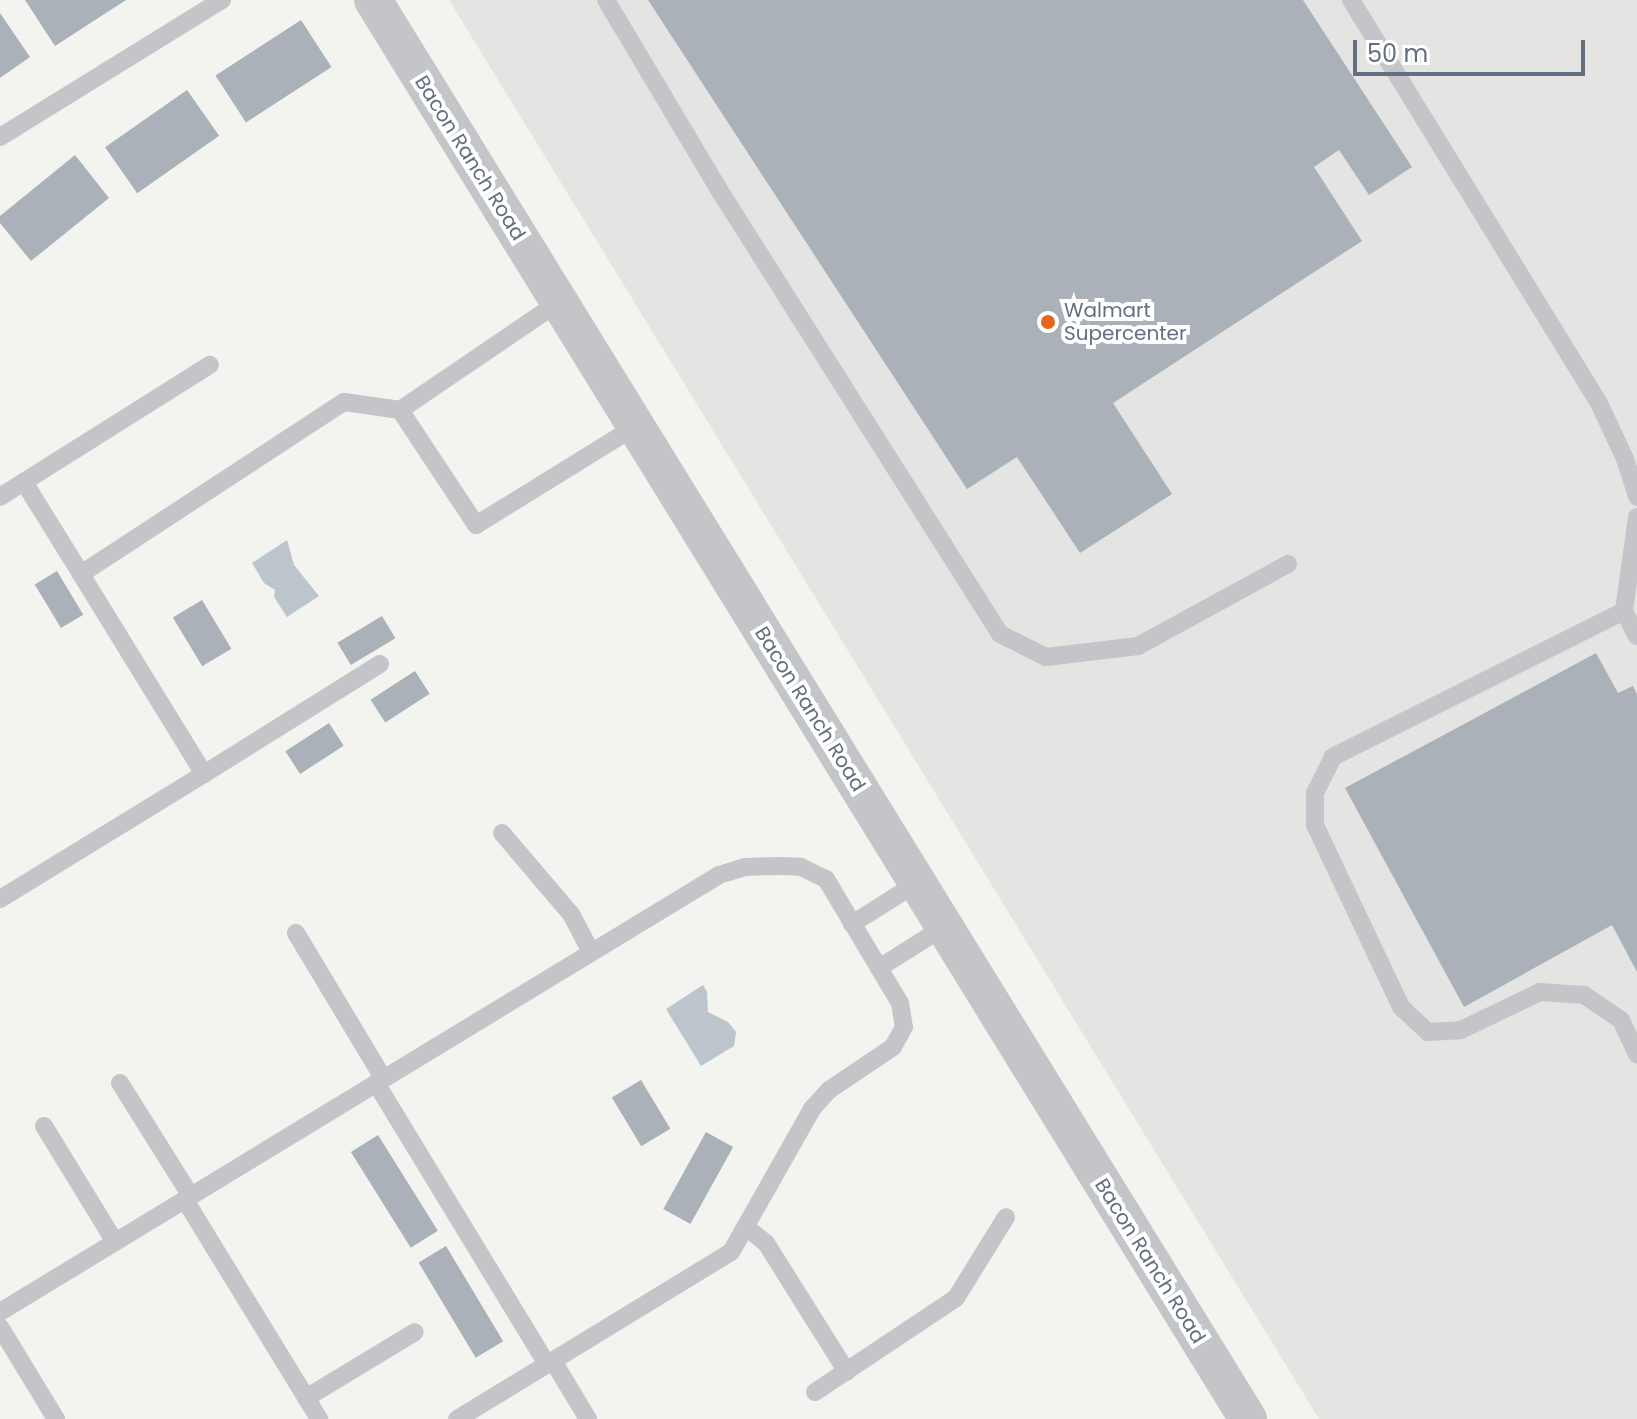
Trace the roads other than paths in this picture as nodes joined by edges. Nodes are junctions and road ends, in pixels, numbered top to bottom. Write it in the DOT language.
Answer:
graph roads {
  1 [pos="222,0"];
  2 [pos="373,0"];
  3 [pos="606,0"];
  4 [pos="1351,0"];
  5 [pos="0,137"];
  6 [pos="559,302"];
  7 [pos="210,365"];
  8 [pos="400,410"];
  9 [pos="636,426"];
  10 [pos="24,482"];
  11 [pos="0,497"];
  12 [pos="1637,497"];
  13 [pos="1637,517"];
  14 [pos="1635,540"];
  15 [pos="1288,564"];
  16 [pos="81,574"];
  17 [pos="1624,611"];
  18 [pos="1637,636"];
  19 [pos="380,664"];
  20 [pos="204,774"];
  21 [pos="502,833"];
  22 [pos="917,883"];
  23 [pos="0,899"];
  24 [pos="852,924"];
  25 [pos="944,927"];
  26 [pos="296,933"];
  27 [pos="591,952"];
  28 [pos="879,968"];
  29 [pos="1637,1054"];
  30 [pos="380,1080"];
  31 [pos="120,1083"];
  32 [pos="44,1126"];
  33 [pos="188,1198"];
  34 [pos="1006,1217"];
  35 [pos="746,1227"];
  36 [pos="115,1242"];
  37 [pos="0,1312"];
  38 [pos="0,1327"];
  39 [pos="415,1332"];
  40 [pos="550,1362"];
  41 [pos="847,1372"];
  42 [pos="815,1392"];
  43 [pos="306,1398"];
  44 [pos="1239,1416"];
  45 [pos="56,1419"];
  46 [pos="319,1419"];
  47 [pos="457,1419"];
  48 [pos="588,1419"];
  1 -- 5 [label="lane"];
  2 -- 6 [label="street, Bacon Ranch Road"];
  3 -- 15 [label="lane"];
  4 -- 12 [label="lane"];
  6 -- 8 [label="lane"];
  6 -- 9 [label="street, Bacon Ranch Road"];
  7 -- 10 [label="lane"];
  8 -- 9 [label="lane"];
  8 -- 16 [label="lane"];
  9 -- 22 [label="street, Bacon Ranch Road"];
  10 -- 11 [label="lane"];
  10 -- 16 [label="lane"];
  13 -- 14 [label="lane"];
  14 -- 17 [label="lane"];
  16 -- 20 [label="lane"];
  17 -- 18 [label="lane"];
  17 -- 29 [label="lane"];
  19 -- 20 [label="lane"];
  20 -- 23 [label="lane"];
  21 -- 27 [label="lane"];
  22 -- 24 [label="lane"];
  22 -- 25 [label="street, Bacon Ranch Road"];
  24 -- 27 [label="lane"];
  24 -- 28 [label="lane"];
  25 -- 28 [label="lane"];
  25 -- 44 [label="street, Bacon Ranch Road"];
  26 -- 30 [label="lane"];
  27 -- 30 [label="lane"];
  28 -- 35 [label="lane"];
  30 -- 33 [label="lane"];
  30 -- 40 [label="lane"];
  31 -- 33 [label="lane"];
  32 -- 36 [label="lane"];
  33 -- 36 [label="lane"];
  33 -- 43 [label="lane"];
  34 -- 41 [label="lane"];
  35 -- 40 [label="lane"];
  35 -- 41 [label="lane"];
  36 -- 37 [label="lane"];
  38 -- 45 [label="lane"];
  39 -- 43 [label="lane"];
  40 -- 47 [label="lane"];
  40 -- 48 [label="lane"];
  41 -- 42 [label="lane"];
  43 -- 46 [label="lane"];
}
